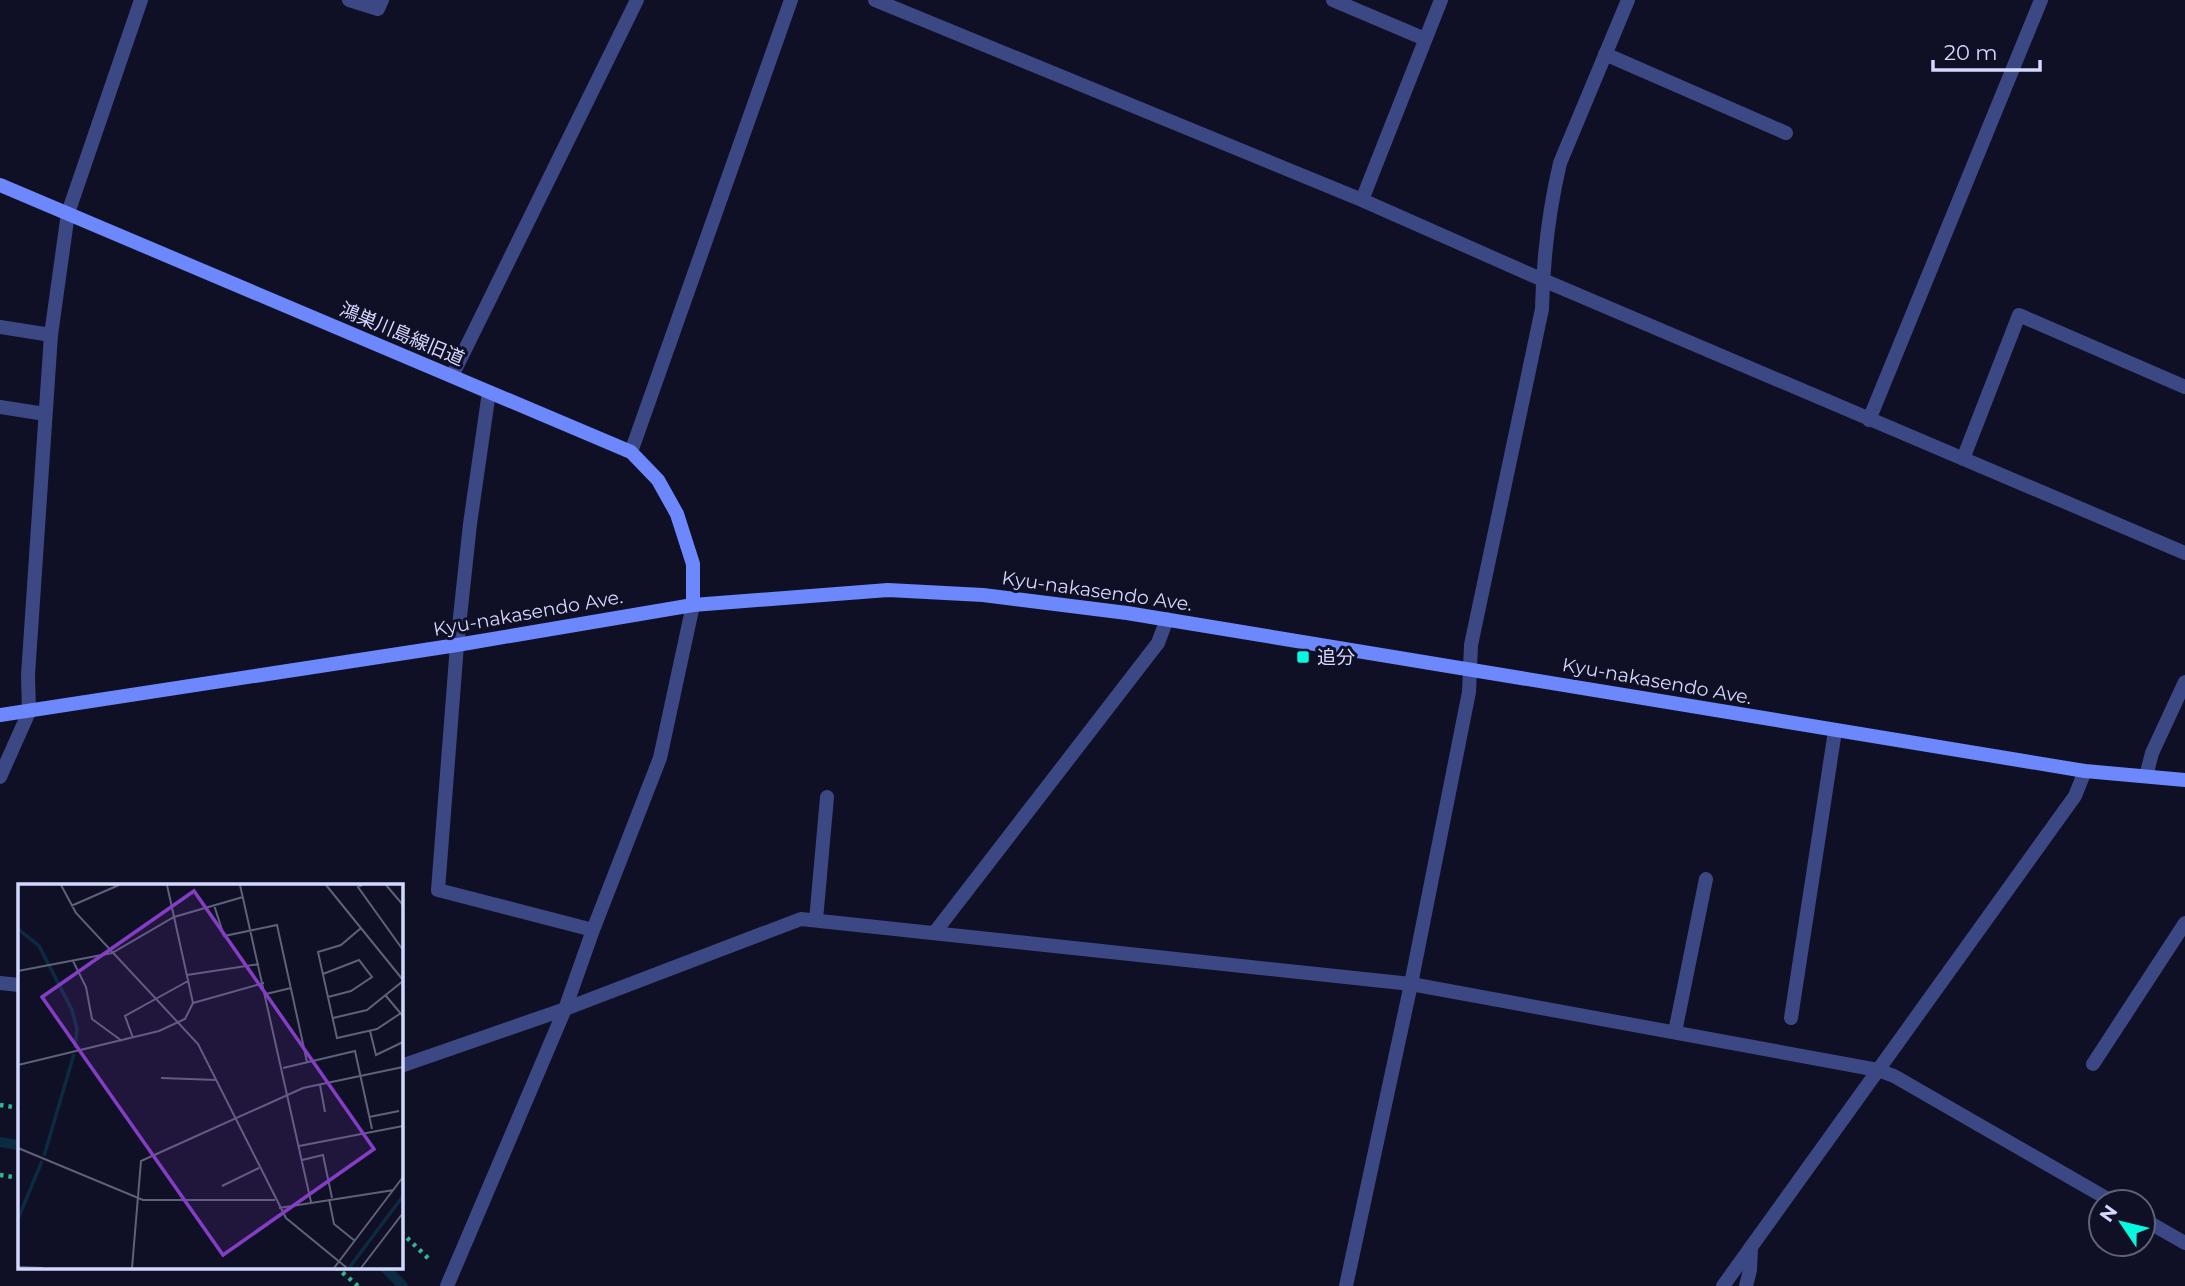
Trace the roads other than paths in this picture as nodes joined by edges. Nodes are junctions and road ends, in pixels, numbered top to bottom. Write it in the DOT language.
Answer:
graph roads {
  1 [pos="141,0"];
  2 [pos="349,0"];
  3 [pos="382,0"];
  4 [pos="638,0"];
  5 [pos="791,0"];
  6 [pos="875,0"];
  7 [pos="1333,0"];
  8 [pos="1441,0"];
  9 [pos="1628,0"];
  10 [pos="2040,0"];
  11 [pos="1426,39"];
  12 [pos="1605,54"];
  13 [pos="1786,133"];
  14 [pos="0,185"];
  15 [pos="1362,200"];
  16 [pos="68,213"];
  17 [pos="1543,280"];
  18 [pos="0,327"];
  19 [pos="51,335"];
  20 [pos="452,376"];
  21 [pos="2185,387"];
  22 [pos="489,392"];
  23 [pos="0,407"];
  24 [pos="45,414"];
  25 [pos="1870,420"];
  26 [pos="631,452"];
  27 [pos="1963,459"];
  28 [pos="2185,553"];
  29 [pos="693,605"];
  30 [pos="1167,619"];
  31 [pos="457,645"];
  32 [pos="1472,669"];
  33 [pos="2185,681"];
  34 [pos="29,712"];
  35 [pos="0,715"];
  36 [pos="1835,731"];
  37 [pos="2085,771"];
  38 [pos="2146,776"];
  39 [pos="0,777"];
  40 [pos="2185,780"];
  41 [pos="827,797"];
  42 [pos="1706,879"];
  43 [pos="816,920"];
  44 [pos="2185,923"];
  45 [pos="593,930"];
  46 [pos="935,932"];
  47 [pos="0,983"];
  48 [pos="1411,984"];
  49 [pos="18,985"];
  50 [pos="565,1009"];
  51 [pos="1791,1018"];
  52 [pos="1675,1032"];
  53 [pos="2093,1064"];
  54 [pos="402,1066"];
  55 [pos="1878,1070"];
  56 [pos="2089,1188"];
  57 [pos="2157,1227"];
  58 [pos="2185,1243"];
  59 [pos="1751,1247"];
  60 [pos="448,1282"];
  61 [pos="1346,1286"];
  62 [pos="1723,1286"];
  63 [pos="1746,1286"];
  1 -- 16 [label="street"];
  2 -- 3 [label="street"];
  4 -- 20 [label="street"];
  5 -- 26 [label="street"];
  6 -- 15 [label="street"];
  7 -- 11 [label="street"];
  8 -- 11 [label="street"];
  9 -- 12 [label="street"];
  10 -- 25 [label="street"];
  11 -- 15 [label="street"];
  12 -- 13 [label="street"];
  12 -- 17 [label="street"];
  14 -- 16 [label="main road, 鴻巣川島線旧道"];
  15 -- 17 [label="street"];
  16 -- 19 [label="street"];
  16 -- 20 [label="main road, 鴻巣川島線旧道"];
  17 -- 25 [label="street"];
  17 -- 32 [label="street"];
  18 -- 19 [label="street"];
  19 -- 24 [label="street"];
  20 -- 22 [label="main road, 鴻巣川島線旧道"];
  21 -- 27 [label="street"];
  22 -- 26 [label="main road, 鴻巣川島線旧道"];
  22 -- 31 [label="street"];
  23 -- 24 [label="street"];
  24 -- 34 [label="street"];
  25 -- 27 [label="street"];
  26 -- 29 [label="main road, 鴻巣川島線旧道"];
  27 -- 28 [label="street"];
  29 -- 30 [label="main road, Kyu-nakasendo Ave."];
  29 -- 31 [label="main road, Kyu-nakasendo Ave."];
  29 -- 45 [label="street"];
  30 -- 32 [label="main road, Kyu-nakasendo Ave."];
  30 -- 46 [label="street"];
  31 -- 34 [label="main road, Kyu-nakasendo Ave."];
  31 -- 45 [label="street"];
  32 -- 36 [label="main road, Kyu-nakasendo Ave."];
  32 -- 48 [label="street"];
  33 -- 38 [label="street"];
  34 -- 35 [label="main road, Kyu-nakasendo Ave."];
  34 -- 39 [label="street"];
  36 -- 37 [label="main road, Kyu-nakasendo Ave."];
  36 -- 51 [label="street"];
  37 -- 38 [label="main road, Kyu-nakasendo Ave."];
  37 -- 55 [label="street"];
  38 -- 40 [label="main road, Kyu-nakasendo Ave."];
  41 -- 43 [label="street"];
  42 -- 52 [label="street"];
  43 -- 46 [label="street"];
  43 -- 50 [label="street"];
  44 -- 53 [label="street"];
  45 -- 50 [label="street"];
  46 -- 48 [label="street"];
  47 -- 49 [label="street"];
  48 -- 52 [label="street"];
  48 -- 61 [label="street"];
  50 -- 54 [label="street"];
  50 -- 60 [label="street"];
  52 -- 55 [label="street"];
  55 -- 56 [label="street"];
  55 -- 59 [label="street"];
  57 -- 58 [label="street"];
  59 -- 62 [label="street"];
  59 -- 63 [label="street"];
}
